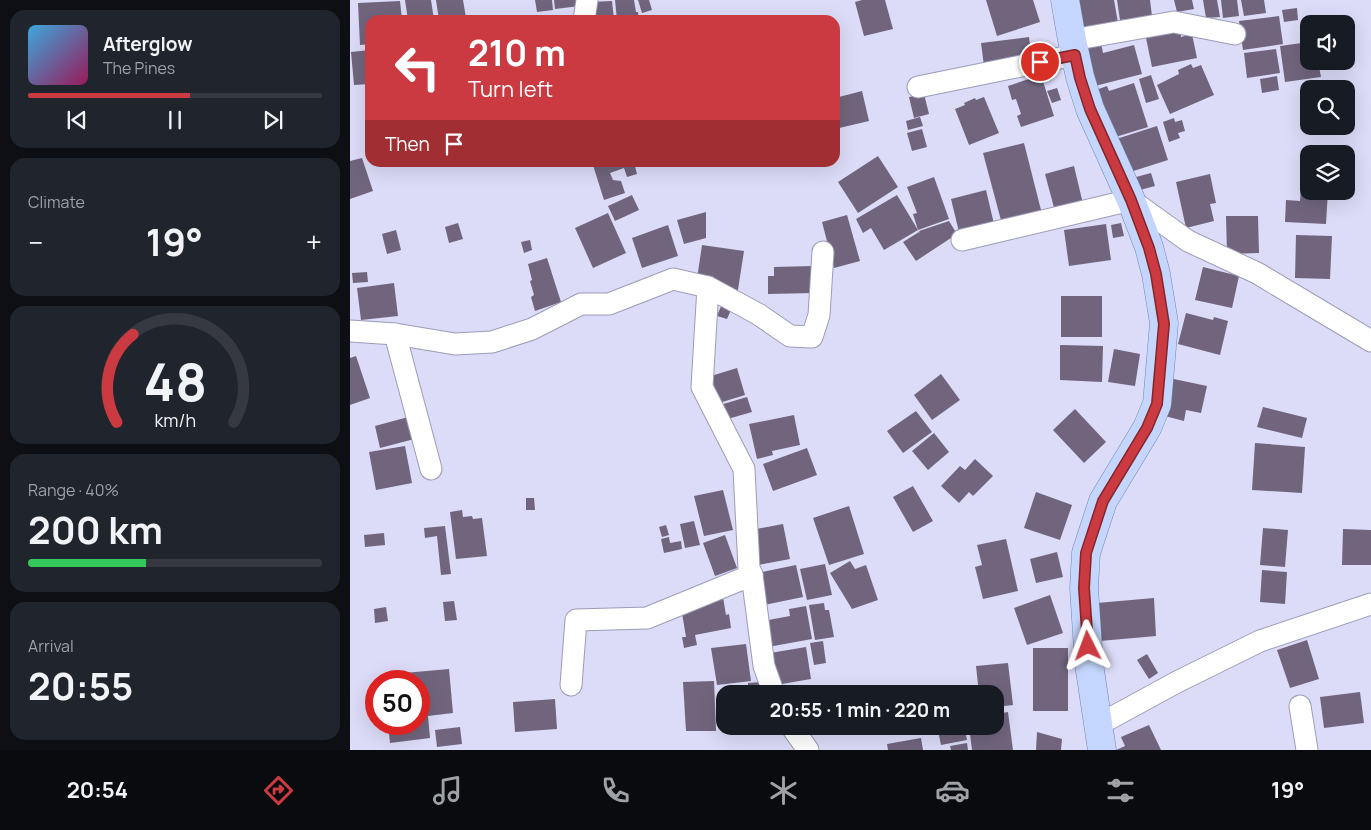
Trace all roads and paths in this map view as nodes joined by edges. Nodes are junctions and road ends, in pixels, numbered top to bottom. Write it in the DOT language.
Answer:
graph roads {
  1 [pos="587,0"];
  2 [pos="1065,0"];
  3 [pos="585,15"];
  4 [pos="1235,34"];
  5 [pos="1073,47"];
  6 [pos="918,87"];
  7 [pos="1131,200"];
  8 [pos="962,240"];
  9 [pos="823,252"];
  10 [pos="708,287"];
  11 [pos="350,331"];
  12 [pos="394,334"];
  13 [pos="1371,341"];
  14 [pos="431,469"];
  15 [pos="752,575"];
  16 [pos="1371,604"];
  17 [pos="571,685"];
  18 [pos="771,685"];
  19 [pos="1300,706"];
  20 [pos="797,735"];
  21 [pos="1100,738"];
  22 [pos="808,750"];
  23 [pos="1307,750"];
  1 -- 3 [label="street"];
  2 -- 5 [label="main road"];
  4 -- 5 [label="street"];
  5 -- 6 [label="street"];
  5 -- 7 [label="main road"];
  7 -- 8 [label="street"];
  7 -- 13 [label="street"];
  7 -- 21 [label="main road"];
  9 -- 10 [label="street"];
  10 -- 12 [label="street"];
  10 -- 15 [label="street"];
  11 -- 12 [label="street"];
  12 -- 14 [label="street"];
  15 -- 17 [label="street"];
  15 -- 18 [label="street"];
  16 -- 21 [label="street"];
  19 -- 23 [label="street"];
  20 -- 22 [label="street"];
}
